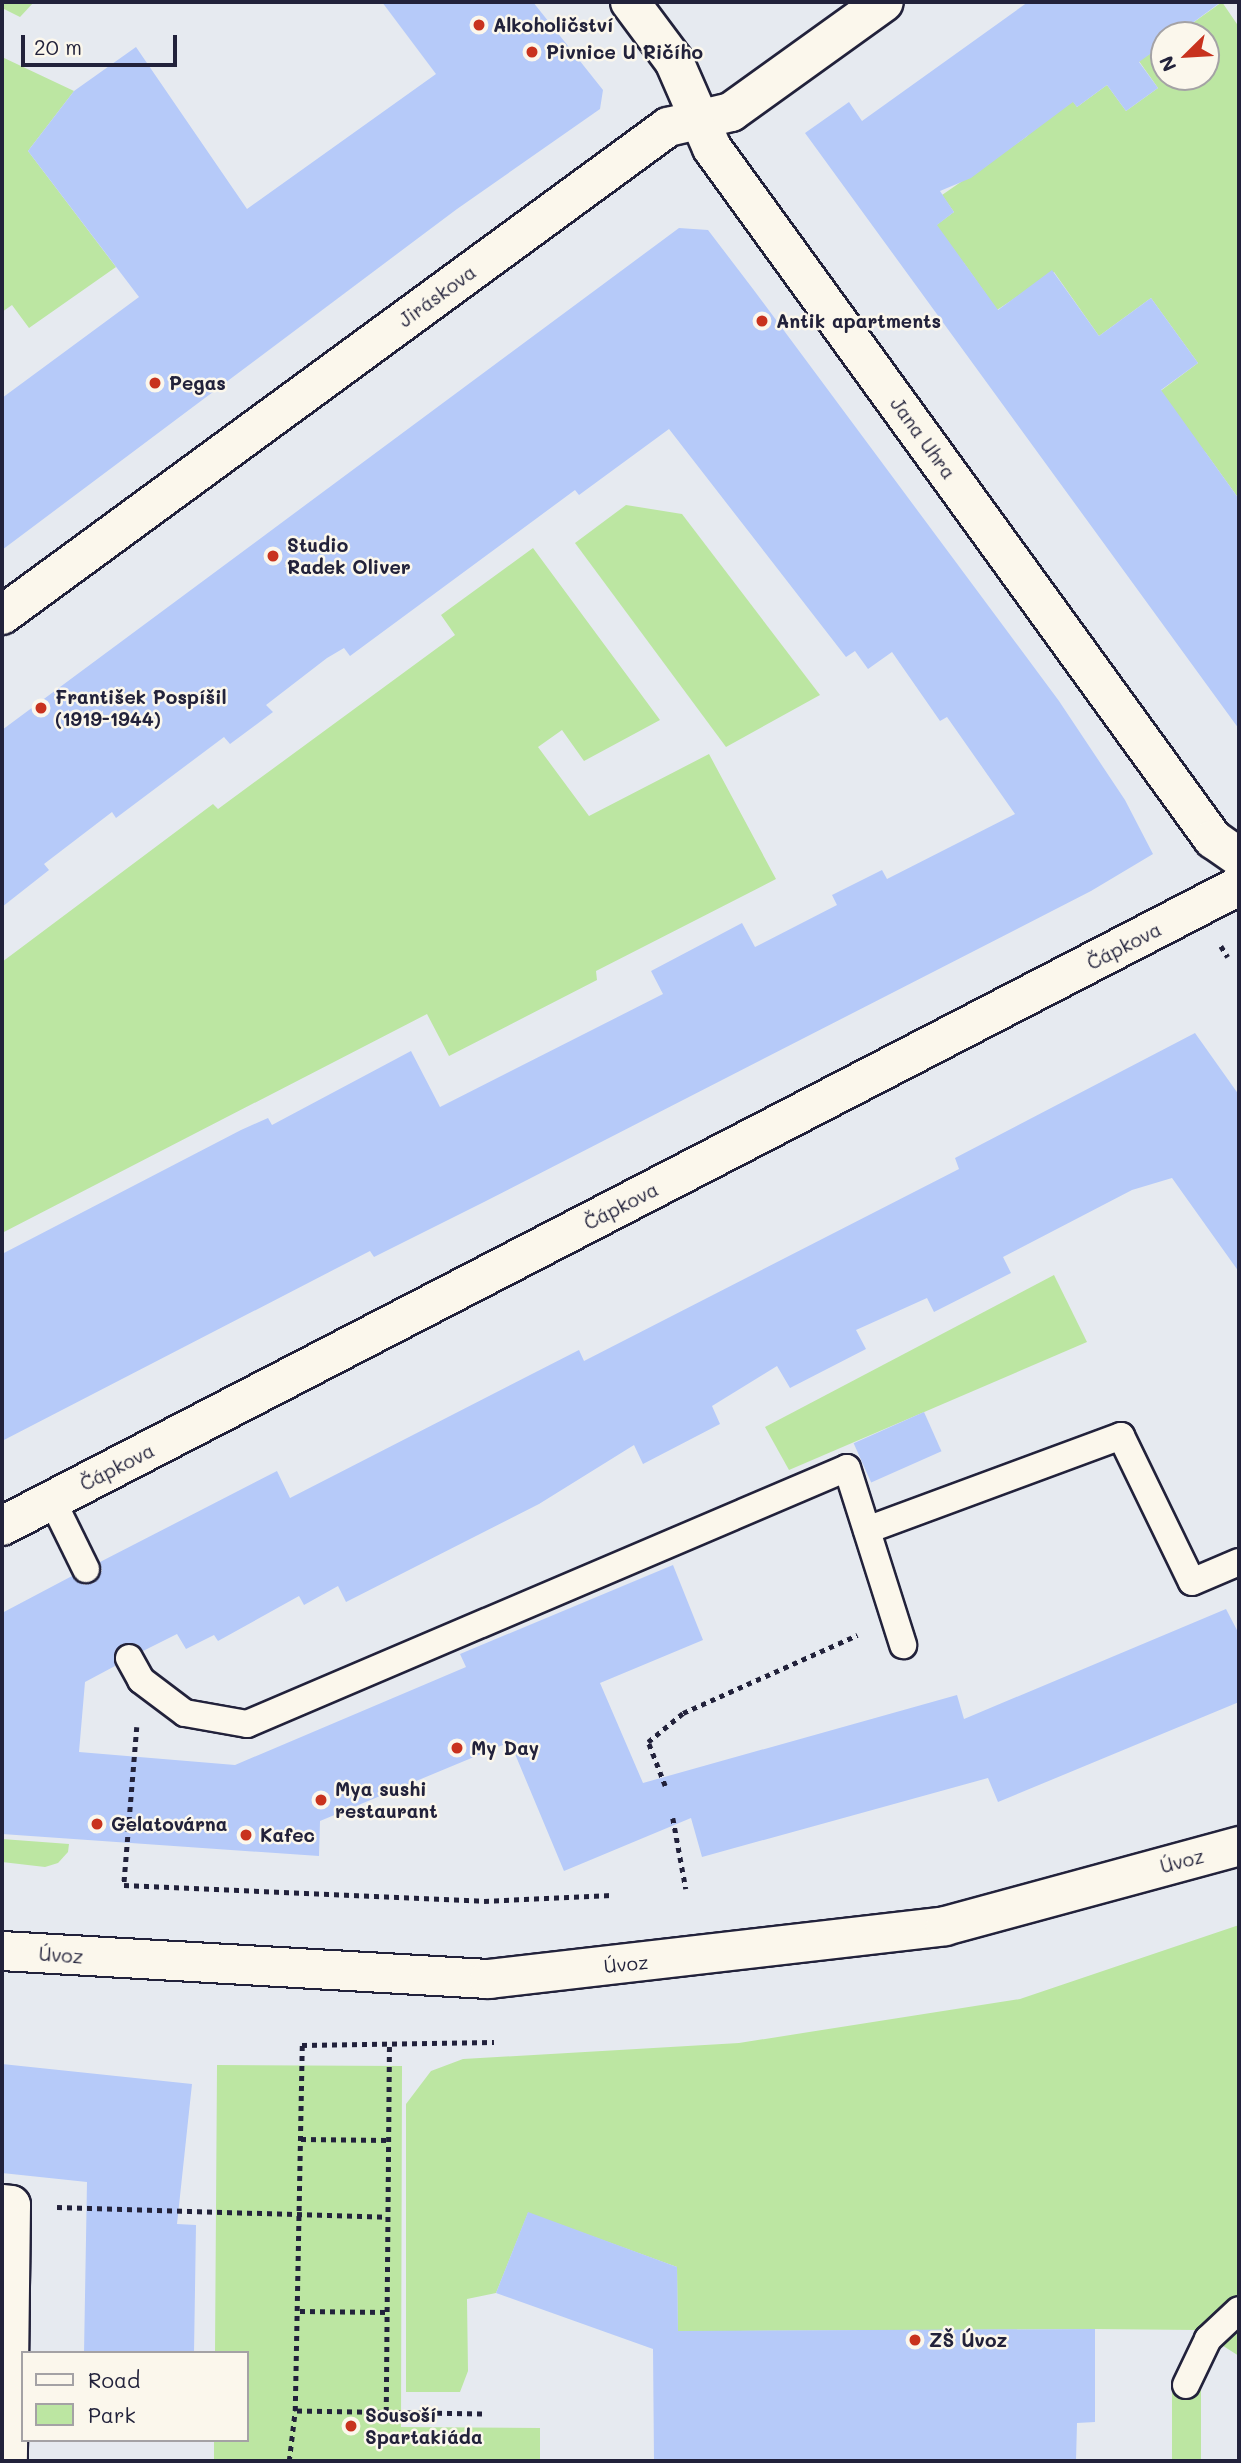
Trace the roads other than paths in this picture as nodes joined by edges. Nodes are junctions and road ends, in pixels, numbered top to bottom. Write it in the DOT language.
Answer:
graph roads {
  1 [pos="630,2"];
  2 [pos="884,2"];
  3 [pos="700,121"];
  4 [pos="2,614"];
  5 [pos="1239,857"];
  6 [pos="1239,886"];
  7 [pos="52,1500"];
  8 [pos="2,1526"];
  9 [pos="867,1530"];
  10 [pos="1239,1562"];
  11 [pos="86,1569"];
  12 [pos="904,1645"];
  13 [pos="135,1669"];
  14 [pos="1239,1846"];
  15 [pos="2,1951"];
  16 [pos="6,2204"];
  17 [pos="1239,2310"];
  18 [pos="1186,2385"];
  19 [pos="8,2461"];
  1 -- 3 [label="street, Jana Uhra"];
  2 -- 3 [label="street, Jiráskova"];
  3 -- 4 [label="street, Jiráskova"];
  3 -- 5 [label="street, Jana Uhra"];
  6 -- 7 [label="street, Čápkova"];
  7 -- 8 [label="street, Čápkova"];
  7 -- 11 [label="lane"];
  9 -- 10 [label="lane"];
  9 -- 12 [label="lane"];
  9 -- 13 [label="lane"];
  14 -- 15 [label="street, Úvoz"];
  16 -- 19 [label="street"];
  17 -- 18 [label="lane"];
}
